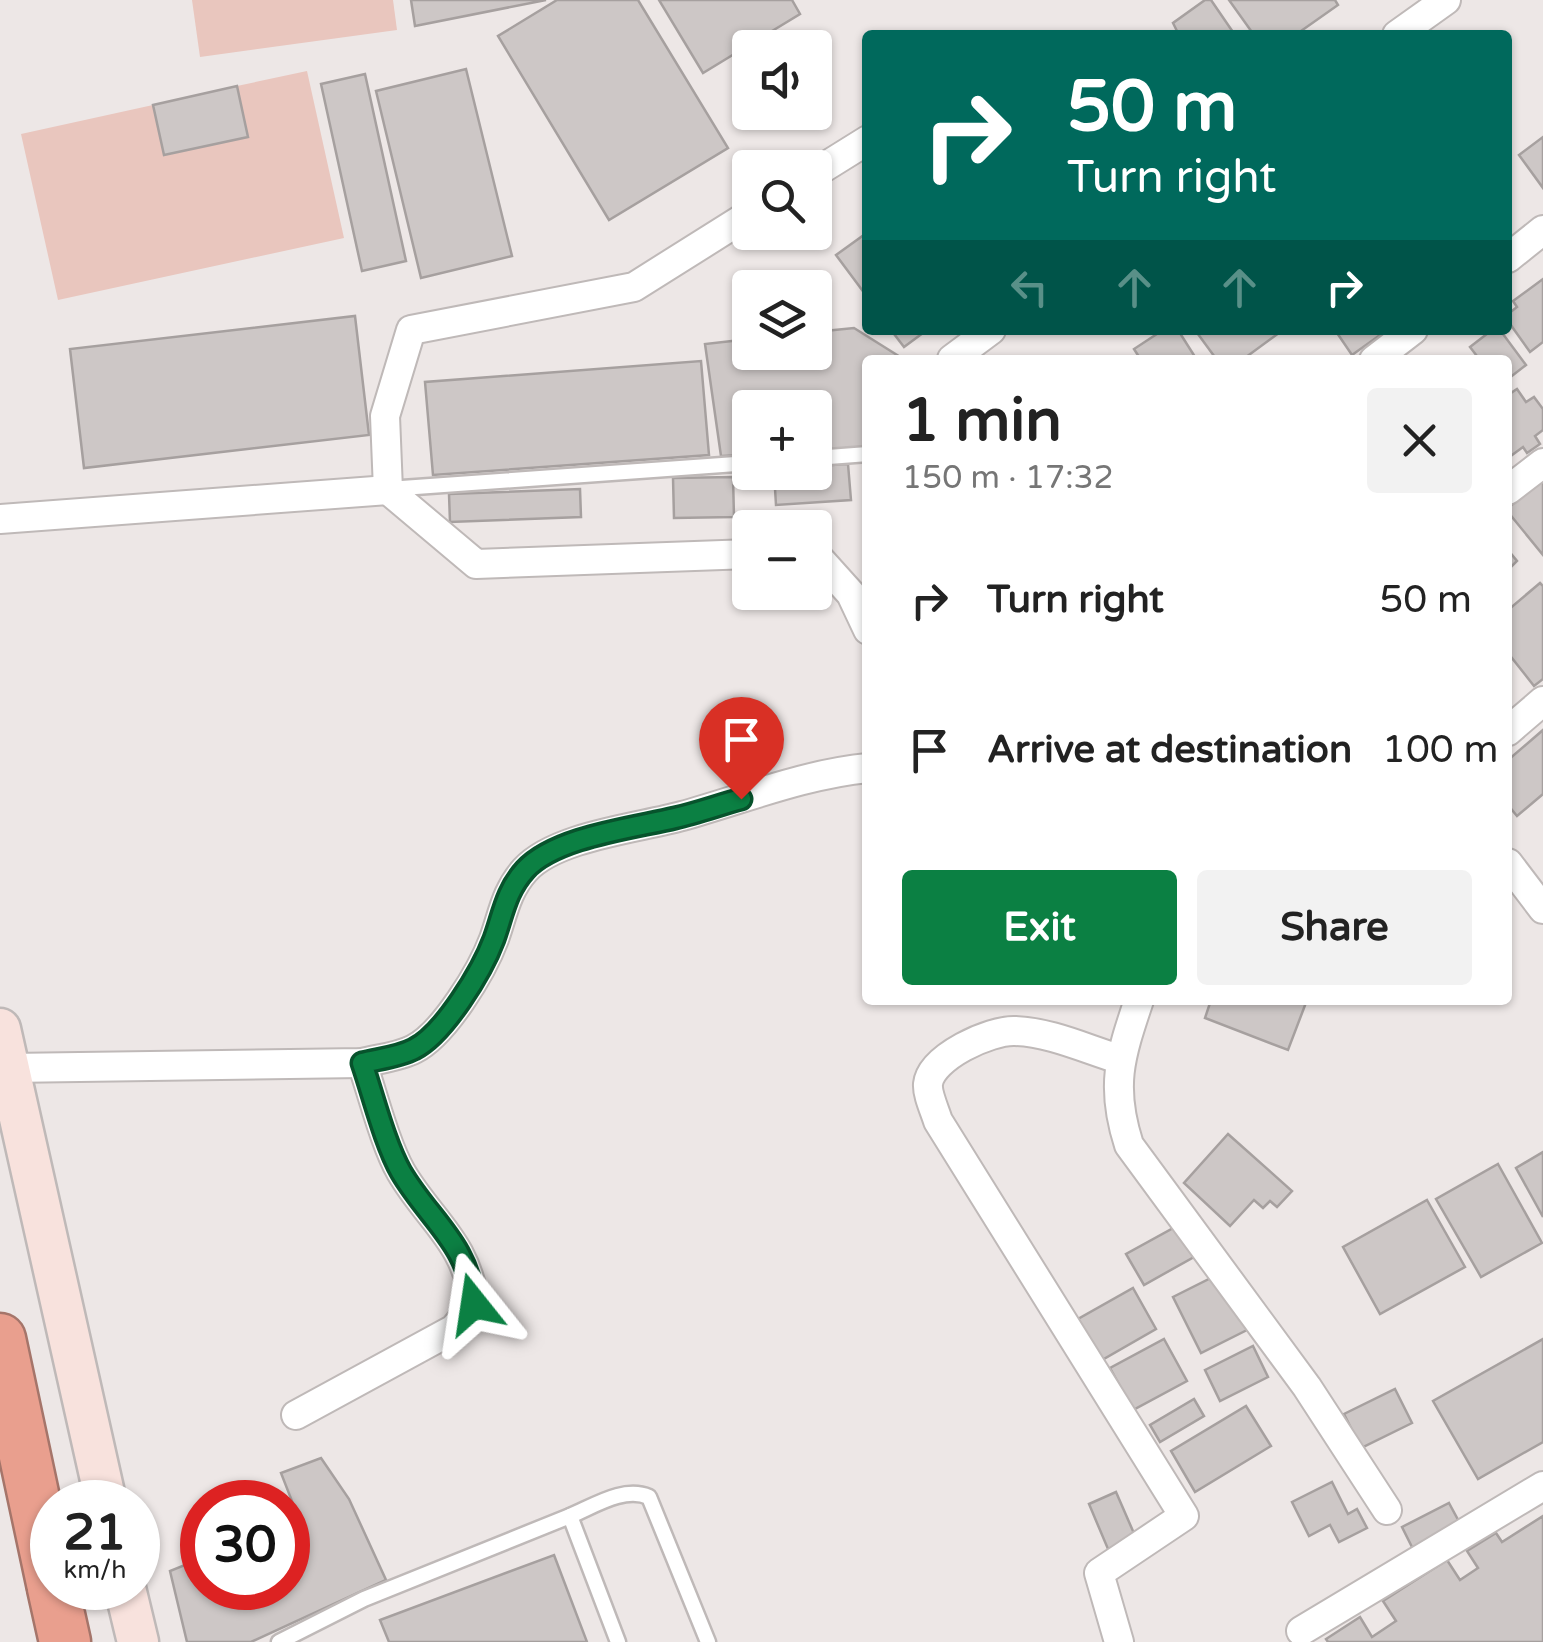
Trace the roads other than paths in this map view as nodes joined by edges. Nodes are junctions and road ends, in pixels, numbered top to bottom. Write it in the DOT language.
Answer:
graph roads {
  1 [pos="1446,0"];
  2 [pos="1404,30"];
  3 [pos="862,144"];
  4 [pos="832,162"];
  5 [pos="732,225"];
  6 [pos="1543,230"];
  7 [pos="1512,255"];
  8 [pos="985,335"];
  9 [pos="1406,335"];
  10 [pos="956,355"];
  11 [pos="1380,355"];
  12 [pos="862,454"];
  13 [pos="832,457"];
  14 [pos="1543,463"];
  15 [pos="732,464"];
  16 [pos="1512,487"];
  17 [pos="388,490"];
  18 [pos="0,519"];
  19 [pos="732,555"];
  20 [pos="832,573"];
  21 [pos="862,617"];
  22 [pos="1543,701"];
  23 [pos="1512,728"];
  24 [pos="862,769"];
  25 [pos="1512,872"];
  26 [pos="1543,908"];
  27 [pos="1137,1005"];
  28 [pos="0,1029"];
  29 [pos="1119,1059"];
  30 [pos="362,1063"];
  31 [pos="4,1069"];
  32 [pos="0,1339"];
  33 [pos="296,1415"];
  34 [pos="31,1480"];
  35 [pos="101,1480"];
  36 [pos="1543,1486"];
  37 [pos="1388,1510"];
  38 [pos="570,1516"];
  39 [pos="58,1610"];
  40 [pos="130,1610"];
  41 [pos="1301,1631"];
  42 [pos="65,1642"];
  43 [pos="138,1642"];
  44 [pos="279,1642"];
  45 [pos="618,1642"];
  46 [pos="708,1642"];
  47 [pos="1119,1642"];
  1 -- 2 [label="street"];
  3 -- 4 [label="street"];
  5 -- 17 [label="street"];
  6 -- 7 [label="street"];
  8 -- 10 [label="street"];
  9 -- 11 [label="street"];
  12 -- 13 [label="lane"];
  14 -- 16 [label="street"];
  15 -- 17 [label="lane"];
  17 -- 18 [label="street"];
  17 -- 19 [label="street"];
  20 -- 21 [label="street"];
  22 -- 23 [label="street"];
  24 -- 30 [label="street"];
  25 -- 26 [label="street"];
  27 -- 29 [label="street"];
  28 -- 31 [label="street"];
  29 -- 37 [label="street"];
  29 -- 47 [label="street"];
  30 -- 31 [label="street"];
  30 -- 33 [label="street"];
  31 -- 35 [label="street"];
  32 -- 34 [label="highway"];
  36 -- 41 [label="street"];
  38 -- 44 [label="lane"];
  38 -- 45 [label="lane"];
  38 -- 46 [label="lane"];
  39 -- 42 [label="highway"];
  40 -- 43 [label="street"];
}
